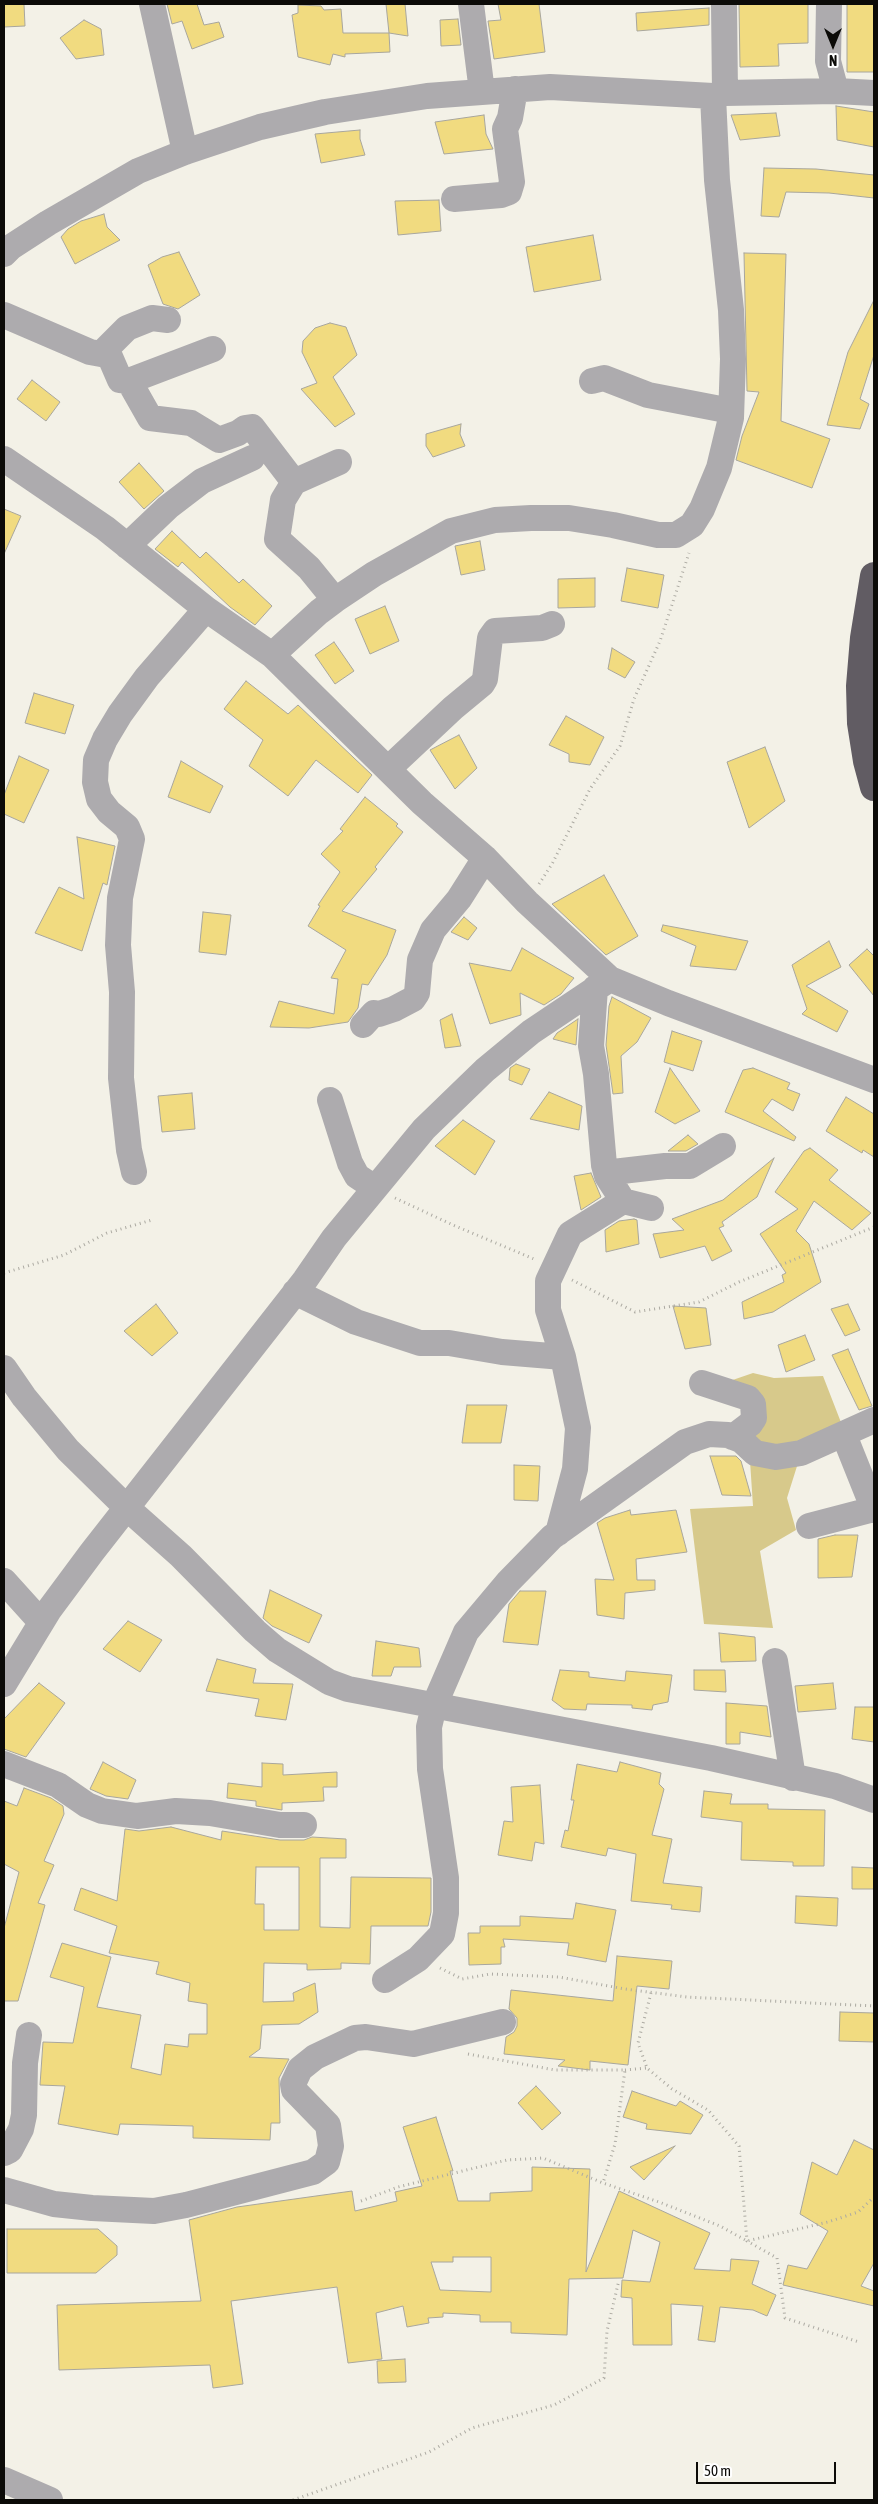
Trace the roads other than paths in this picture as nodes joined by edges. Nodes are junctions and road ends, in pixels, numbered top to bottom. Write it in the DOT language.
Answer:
graph roads {
  1 [pos="152,4"];
  2 [pos="471,4"];
  3 [pos="724,4"];
  4 [pos="829,4"];
  5 [pos="515,89"];
  6 [pos="836,91"];
  7 [pos="482,92"];
  8 [pos="874,93"];
  9 [pos="719,94"];
  10 [pos="185,152"];
  11 [pos="454,199"];
  12 [pos="4,254"];
  13 [pos="4,314"];
  14 [pos="168,320"];
  15 [pos="213,349"];
  16 [pos="107,350"];
  17 [pos="130,381"];
  18 [pos="592,381"];
  19 [pos="731,412"];
  20 [pos="4,458"];
  21 [pos="252,458"];
  22 [pos="339,462"];
  23 [pos="294,482"];
  24 [pos="127,546"];
  25 [pos="874,576"];
  26 [pos="335,600"];
  27 [pos="206,609"];
  28 [pos="552,624"];
  29 [pos="272,655"];
  30 [pos="388,769"];
  31 [pos="874,787"];
  32 [pos="485,858"];
  33 [pos="602,984"];
  34 [pos="363,1025"];
  35 [pos="874,1080"];
  36 [pos="330,1100"];
  37 [pos="723,1146"];
  38 [pos="605,1168"];
  39 [pos="134,1172"];
  40 [pos="375,1188"];
  41 [pos="623,1201"];
  42 [pos="651,1208"];
  43 [pos="295,1292"];
  44 [pos="563,1357"];
  45 [pos="4,1368"];
  46 [pos="702,1383"];
  47 [pos="874,1420"];
  48 [pos="844,1435"];
  49 [pos="733,1437"];
  50 [pos="127,1508"];
  51 [pos="874,1510"];
  52 [pos="809,1526"];
  53 [pos="558,1533"];
  54 [pos="4,1581"];
  55 [pos="41,1622"];
  56 [pos="775,1661"];
  57 [pos="4,1684"];
  58 [pos="434,1706"];
  59 [pos="4,1764"];
  60 [pos="793,1778"];
  61 [pos="874,1800"];
  62 [pos="304,1825"];
  63 [pos="385,1980"];
  64 [pos="503,2022"];
  65 [pos="29,2035"];
  66 [pos="4,2153"];
  67 [pos="4,2190"];
  68 [pos="4,2480"];
  69 [pos="50,2500"];
  1 -- 10 [label="street"];
  2 -- 7 [label="street"];
  3 -- 9 [label="street"];
  4 -- 6 [label="street"];
  5 -- 7 [label="street"];
  5 -- 9 [label="street"];
  5 -- 11 [label="street"];
  6 -- 8 [label="street"];
  6 -- 9 [label="street"];
  7 -- 10 [label="street"];
  9 -- 19 [label="street"];
  10 -- 12 [label="street"];
  13 -- 16 [label="street"];
  14 -- 16 [label="street"];
  15 -- 17 [label="street"];
  16 -- 17 [label="street"];
  17 -- 23 [label="street"];
  18 -- 19 [label="street"];
  19 -- 26 [label="street"];
  20 -- 24 [label="street"];
  21 -- 24 [label="street"];
  22 -- 23 [label="street"];
  23 -- 26 [label="street"];
  24 -- 27 [label="street"];
  25 -- 31 [label="highway"];
  26 -- 29 [label="street"];
  27 -- 29 [label="street"];
  27 -- 39 [label="street"];
  28 -- 30 [label="street"];
  29 -- 30 [label="street"];
  30 -- 32 [label="street"];
  32 -- 33 [label="street"];
  32 -- 34 [label="street"];
  33 -- 35 [label="street"];
  33 -- 38 [label="street"];
  33 -- 40 [label="street"];
  36 -- 40 [label="street"];
  37 -- 38 [label="street"];
  38 -- 41 [label="street"];
  40 -- 43 [label="street"];
  41 -- 42 [label="street"];
  41 -- 44 [label="street"];
  43 -- 44 [label="street"];
  43 -- 50 [label="street"];
  44 -- 53 [label="street"];
  45 -- 50 [label="street"];
  46 -- 49 [label="street"];
  47 -- 48 [label="street"];
  48 -- 49 [label="street"];
  48 -- 51 [label="street"];
  49 -- 53 [label="street"];
  50 -- 55 [label="street"];
  50 -- 58 [label="street"];
  51 -- 52 [label="street"];
  53 -- 58 [label="street"];
  54 -- 55 [label="street"];
  55 -- 57 [label="street"];
  56 -- 60 [label="street"];
  58 -- 60 [label="street"];
  58 -- 63 [label="street"];
  59 -- 62 [label="street"];
  60 -- 61 [label="street"];
  64 -- 67 [label="street"];
  65 -- 66 [label="street"];
  68 -- 69 [label="street"];
}
